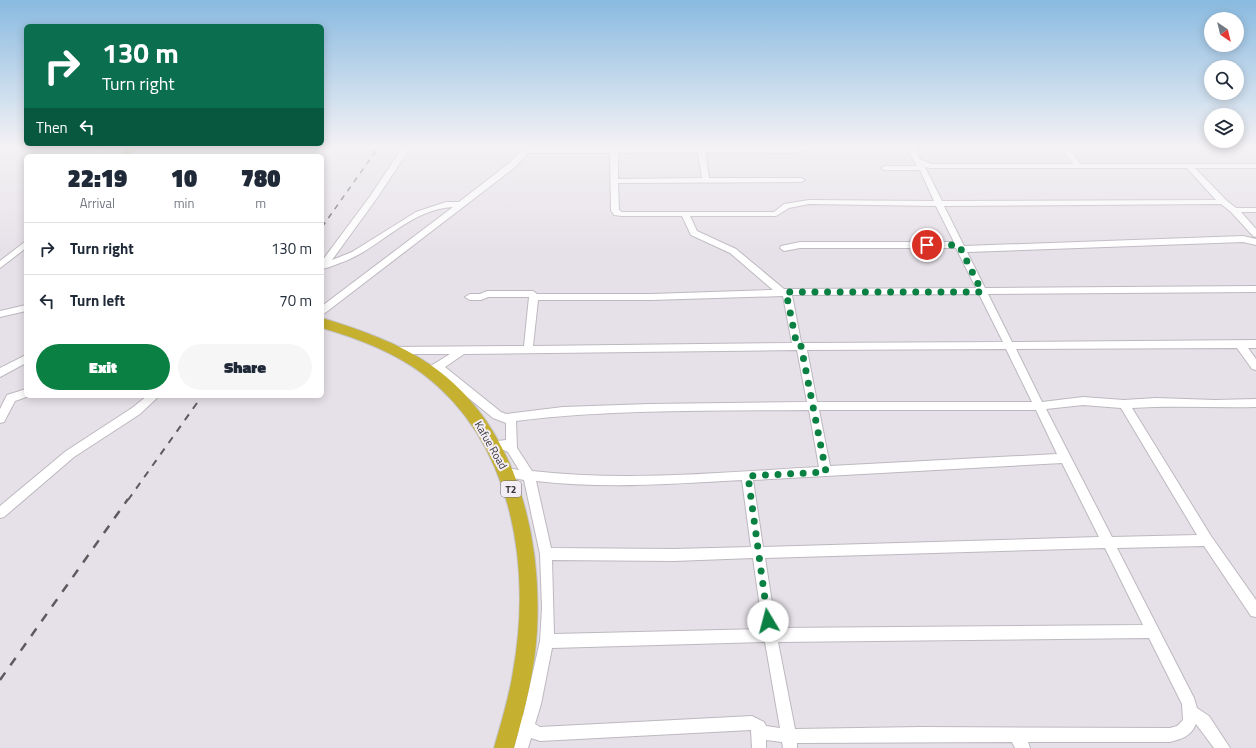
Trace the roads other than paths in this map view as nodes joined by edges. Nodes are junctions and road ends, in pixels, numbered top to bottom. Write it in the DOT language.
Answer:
graph roads {
  1 [pos="383,183"];
  2 [pos="489,183"];
  3 [pos="615,183"];
  4 [pos="929,183"];
  5 [pos="1204,183"];
  6 [pos="938,202"];
  7 [pos="1223,202"];
  8 [pos="461,204"];
  9 [pos="1234,210"];
  10 [pos="1256,210"];
  11 [pos="685,214"];
  12 [pos="1256,234"];
  13 [pos="1256,242"];
  14 [pos="24,246"];
  15 [pos="960,247"];
  16 [pos="784,248"];
  17 [pos="0,265"];
  18 [pos="324,266"];
  19 [pos="324,267"];
  20 [pos="1254,291"];
  21 [pos="784,292"];
  22 [pos="982,292"];
  23 [pos="470,297"];
  24 [pos="534,297"];
  25 [pos="24,308"];
  26 [pos="324,309"];
  27 [pos="0,314"];
  28 [pos="324,324"];
  29 [pos="1240,344"];
  30 [pos="1256,344"];
  31 [pos="799,346"];
  32 [pos="1009,346"];
  33 [pos="394,350"];
  34 [pos="528,350"];
  35 [pos="461,351"];
  36 [pos="24,360"];
  37 [pos="1256,366"];
  38 [pos="434,369"];
  39 [pos="0,373"];
  40 [pos="24,394"];
  41 [pos="11,398"];
  42 [pos="152,398"];
  43 [pos="0,401"];
  44 [pos="1256,403"];
  45 [pos="1124,404"];
  46 [pos="813,406"];
  47 [pos="1039,406"];
  48 [pos="507,418"];
  49 [pos="0,419"];
  50 [pos="493,446"];
  51 [pos="512,449"];
  52 [pos="1065,458"];
  53 [pos="826,472"];
  54 [pos="507,473"];
  55 [pos="748,476"];
  56 [pos="529,477"];
  57 [pos="0,513"];
  58 [pos="1207,540"];
  59 [pos="1109,544"];
  60 [pos="759,553"];
  61 [pos="546,554"];
  62 [pos="1256,611"];
  63 [pos="1153,630"];
  64 [pos="770,635"];
  65 [pos="547,641"];
  66 [pos="1191,712"];
  67 [pos="513,718"];
  68 [pos="528,728"];
  69 [pos="760,732"];
  70 [pos="1016,734"];
  71 [pos="789,742"];
  72 [pos="504,748"];
  73 [pos="521,748"];
  74 [pos="759,748"];
  75 [pos="1023,748"];
  76 [pos="1223,748"];
  1 -- 18 [label="street"];
  2 -- 8 [label="street"];
  3 -- 11 [label="street"];
  4 -- 6 [label="street"];
  5 -- 7 [label="street"];
  6 -- 7 [label="street"];
  6 -- 11 [label="street"];
  6 -- 15 [label="street"];
  7 -- 9 [label="street"];
  8 -- 19 [label="street"];
  8 -- 26 [label="street"];
  9 -- 10 [label="street"];
  9 -- 12 [label="street"];
  11 -- 21 [label="street"];
  13 -- 15 [label="street"];
  14 -- 17 [label="street"];
  15 -- 16 [label="street"];
  15 -- 22 [label="street"];
  20 -- 22 [label="street"];
  21 -- 22 [label="street"];
  21 -- 24 [label="street"];
  21 -- 31 [label="street"];
  22 -- 32 [label="street"];
  23 -- 24 [label="street"];
  24 -- 34 [label="street"];
  25 -- 27 [label="street"];
  28 -- 33 [label="highway, Kafue Road / T2"];
  29 -- 30 [label="street"];
  29 -- 32 [label="street"];
  29 -- 37 [label="street"];
  31 -- 32 [label="street"];
  31 -- 34 [label="street"];
  31 -- 46 [label="street"];
  32 -- 47 [label="street"];
  33 -- 35 [label="street"];
  33 -- 38 [label="highway, Kafue Road / T2"];
  34 -- 35 [label="street"];
  35 -- 38 [label="street"];
  36 -- 39 [label="street"];
  38 -- 48 [label="street"];
  38 -- 50 [label="highway, Kafue Road / T2"];
  40 -- 41 [label="street"];
  41 -- 43 [label="street"];
  41 -- 49 [label="street"];
  42 -- 57 [label="street"];
  44 -- 45 [label="street"];
  45 -- 47 [label="street"];
  45 -- 58 [label="street"];
  46 -- 47 [label="street"];
  46 -- 48 [label="street"];
  46 -- 53 [label="street"];
  47 -- 52 [label="street"];
  48 -- 51 [label="street"];
  50 -- 51 [label="street"];
  50 -- 54 [label="highway, Kafue Road / T2"];
  51 -- 56 [label="street"];
  52 -- 53 [label="street"];
  52 -- 59 [label="street"];
  53 -- 55 [label="street"];
  54 -- 56 [label="street"];
  54 -- 67 [label="highway, Kafue Road / T2"];
  55 -- 56 [label="street"];
  55 -- 60 [label="street"];
  56 -- 61 [label="street"];
  58 -- 59 [label="street"];
  58 -- 62 [label="street"];
  59 -- 60 [label="street"];
  59 -- 63 [label="street"];
  60 -- 61 [label="street"];
  60 -- 64 [label="street"];
  61 -- 65 [label="street"];
  63 -- 64 [label="street"];
  63 -- 66 [label="street"];
  64 -- 65 [label="street"];
  64 -- 71 [label="street"];
  65 -- 68 [label="street"];
  66 -- 70 [label="street"];
  66 -- 76 [label="street"];
  67 -- 68 [label="street"];
  67 -- 72 [label="highway, Kafue Road / T2"];
  68 -- 69 [label="street"];
  68 -- 73 [label="street"];
  69 -- 71 [label="street"];
  69 -- 74 [label="street"];
  70 -- 71 [label="street"];
  70 -- 75 [label="street"];
}
